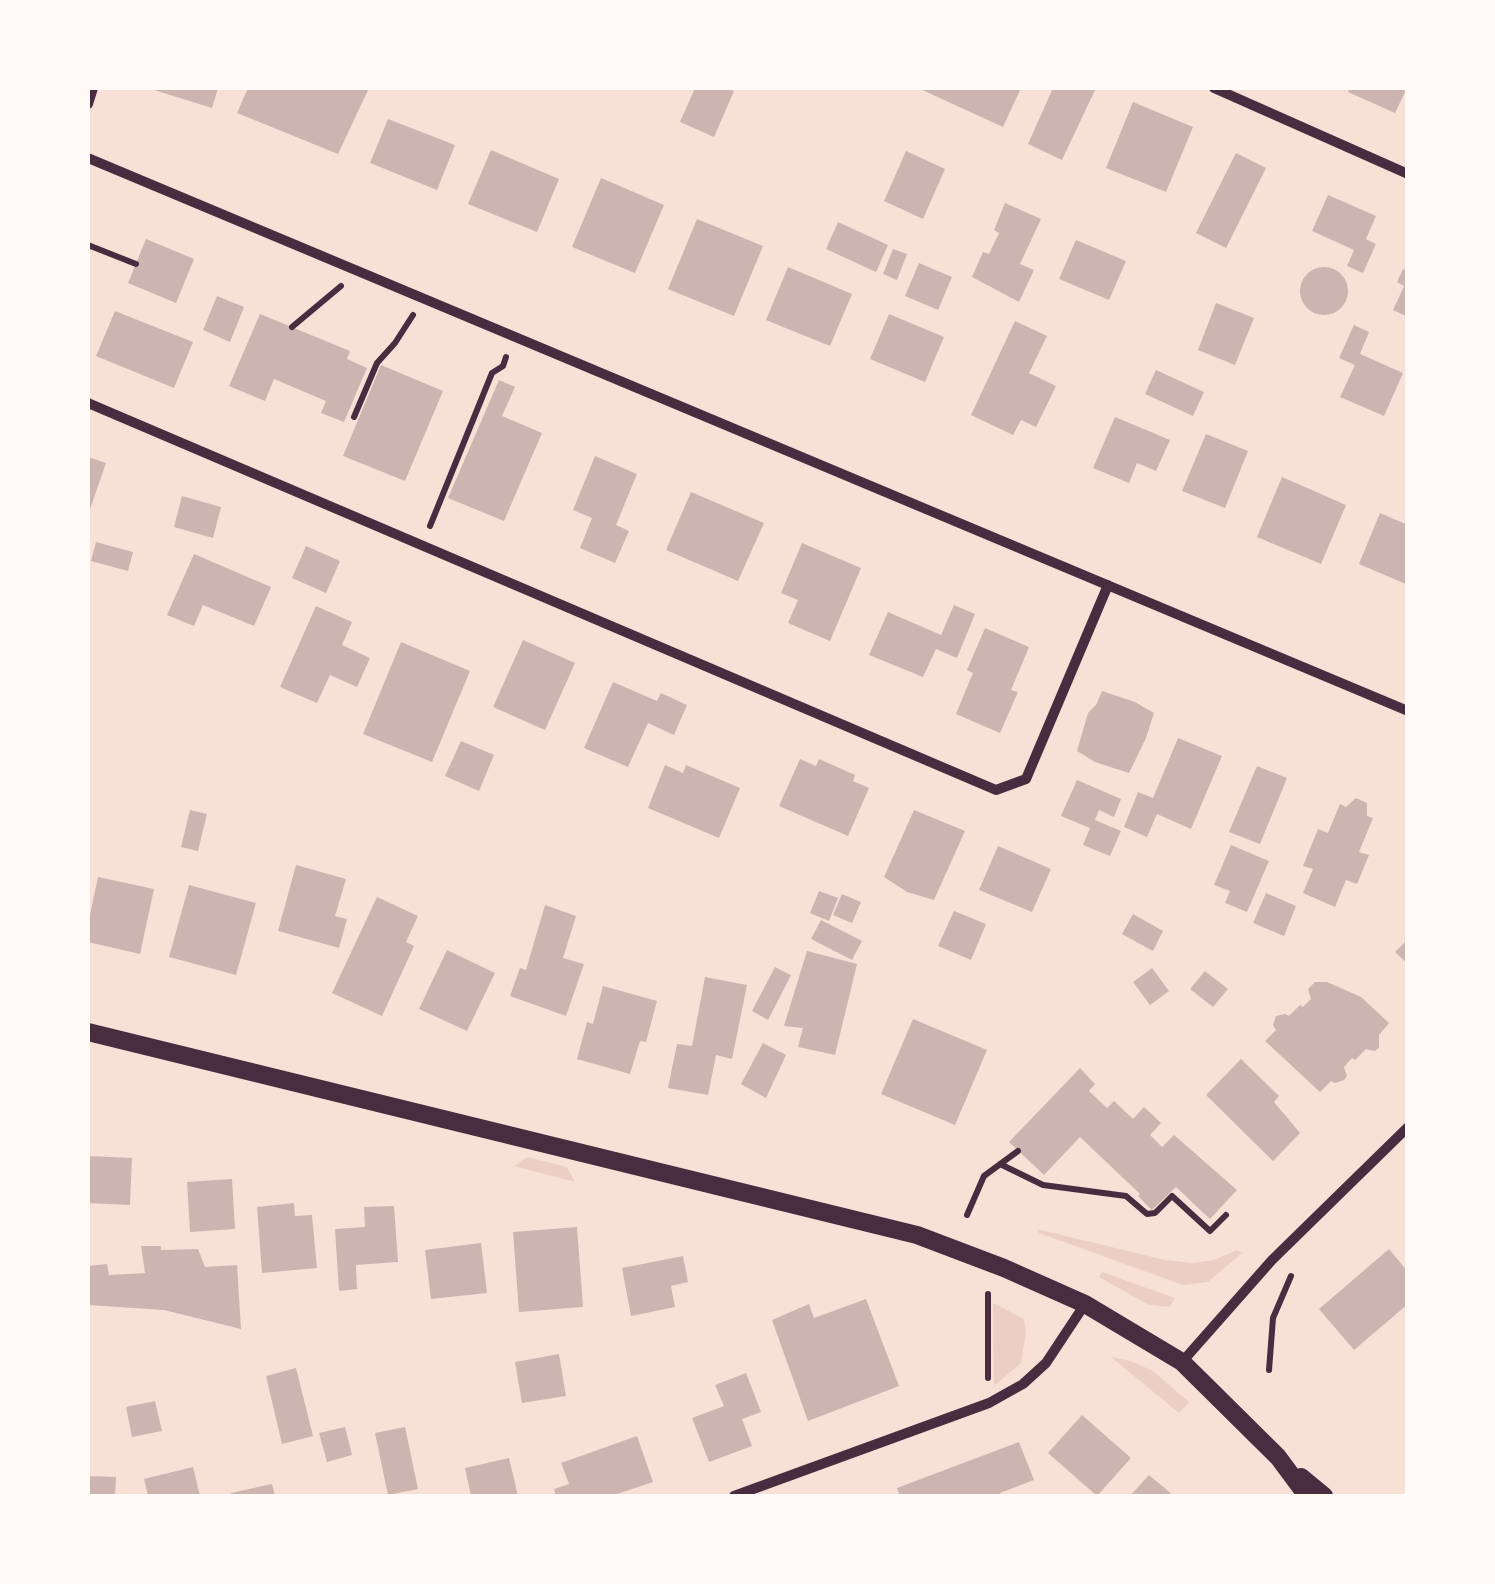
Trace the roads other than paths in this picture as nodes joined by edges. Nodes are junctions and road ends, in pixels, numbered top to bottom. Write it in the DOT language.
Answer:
graph roads {
  1 [pos="93,88"];
  2 [pos="1214,88"];
  3 [pos="88,104"];
  4 [pos="88,158"];
  5 [pos="1408,174"];
  6 [pos="88,403"];
  7 [pos="1108,585"];
  8 [pos="1408,711"];
  9 [pos="88,1032"];
  10 [pos="1408,1127"];
  11 [pos="1085,1304"];
  12 [pos="1182,1362"];
  13 [pos="1278,1457"];
  14 [pos="734,1496"];
  15 [pos="1307,1496"];
  16 [pos="1324,1496"];
  1 -- 3 [label="street"];
  2 -- 5 [label="street"];
  4 -- 7 [label="street"];
  6 -- 7 [label="street"];
  7 -- 8 [label="street"];
  9 -- 11 [label="street"];
  10 -- 12 [label="street"];
  11 -- 12 [label="street"];
  11 -- 14 [label="street"];
  12 -- 13 [label="street"];
  13 -- 15 [label="street"];
  13 -- 16 [label="street"];
}
